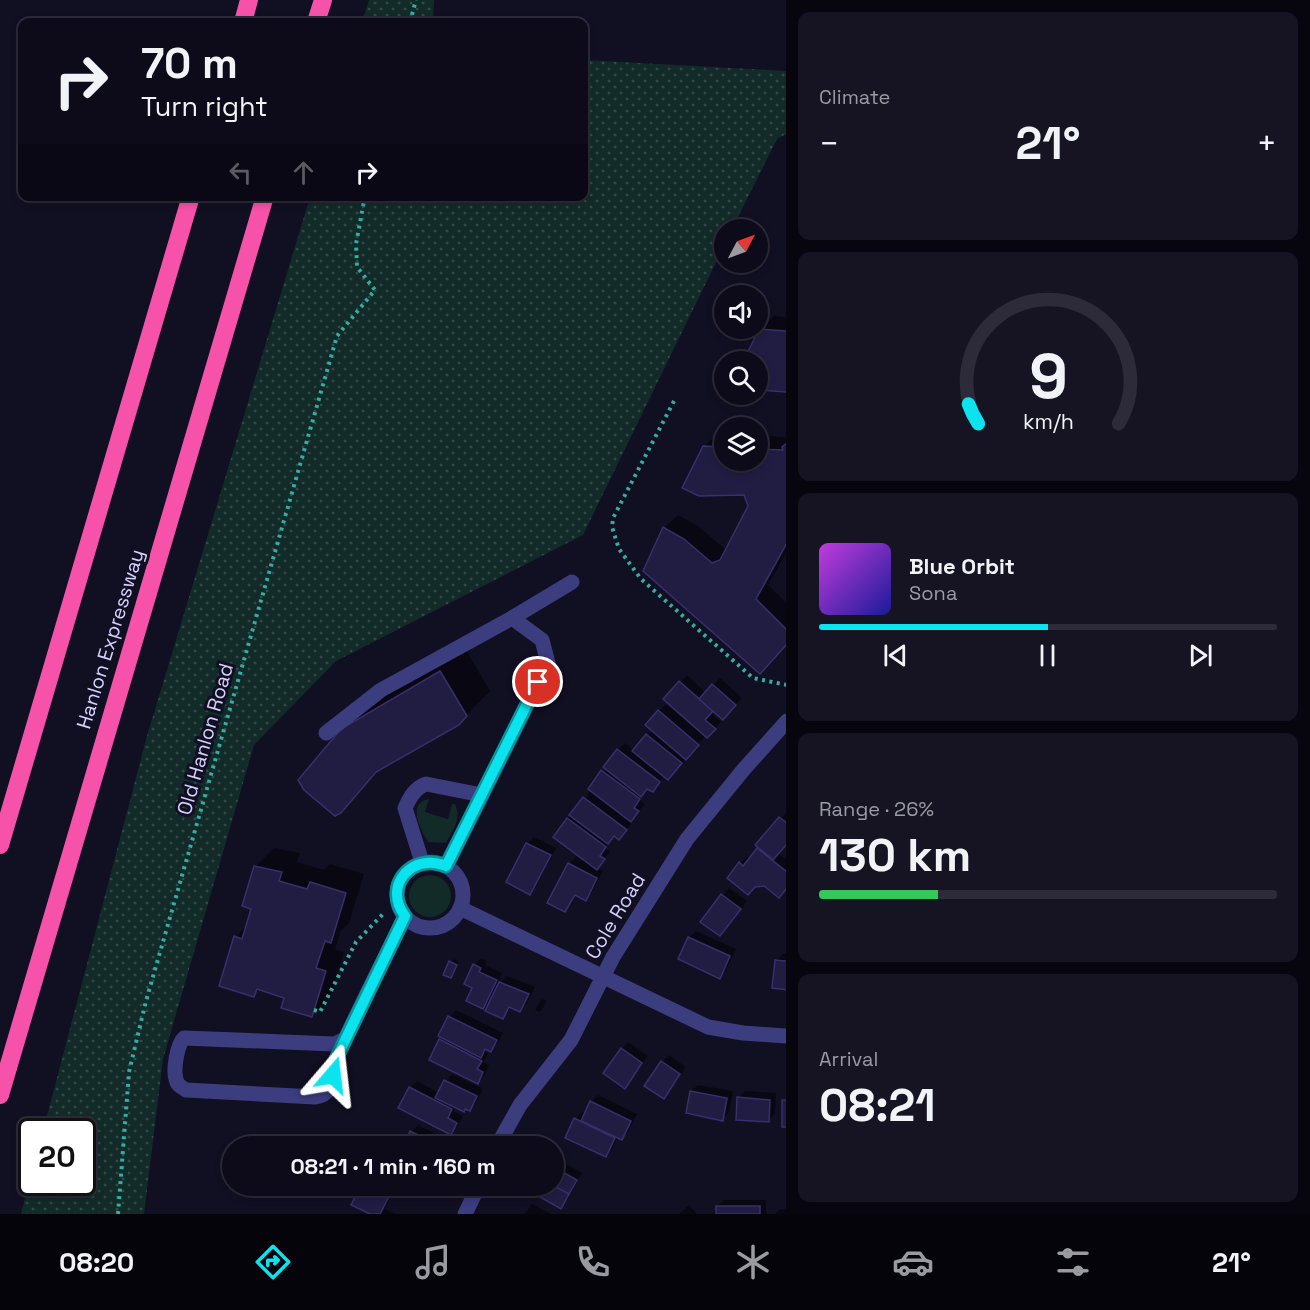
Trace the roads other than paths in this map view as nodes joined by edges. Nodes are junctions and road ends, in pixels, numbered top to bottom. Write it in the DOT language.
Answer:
graph roads {
  1 [pos="249,0"];
  2 [pos="323,0"];
  3 [pos="244,18"];
  4 [pos="317,18"];
  5 [pos="190,201"];
  6 [pos="264,201"];
  7 [pos="572,582"];
  8 [pos="512,618"];
  9 [pos="786,721"];
  10 [pos="326,733"];
  11 [pos="482,795"];
  12 [pos="0,845"];
  13 [pos="422,862"];
  14 [pos="446,866"];
  15 [pos="460,908"];
  16 [pos="405,916"];
  17 [pos="602,977"];
  18 [pos="786,1036"];
  19 [pos="345,1039"];
  20 [pos="0,1095"];
  21 [pos="502,1136"];
  22 [pos="474,1196"];
  23 [pos="465,1214"];
  1 -- 3 [label="highway"];
  2 -- 4 [label="highway"];
  5 -- 12 [label="highway"];
  6 -- 20 [label="highway, Hanlon Expressway"];
  7 -- 8 [label="street"];
  8 -- 10 [label="street"];
  8 -- 11 [label="street"];
  9 -- 17 [label="street, Cole Road"];
  11 -- 13 [label="street"];
  11 -- 14 [label="street"];
  13 -- 14 [label="street"];
  13 -- 16 [label="street"];
  14 -- 15 [label="street"];
  15 -- 16 [label="street"];
  15 -- 17 [label="street"];
  16 -- 19 [label="street"];
  17 -- 18 [label="street"];
  17 -- 21 [label="street, Cole Road"];
  19 -- 19 [label="street"];
  22 -- 23 [label="street"];
}
